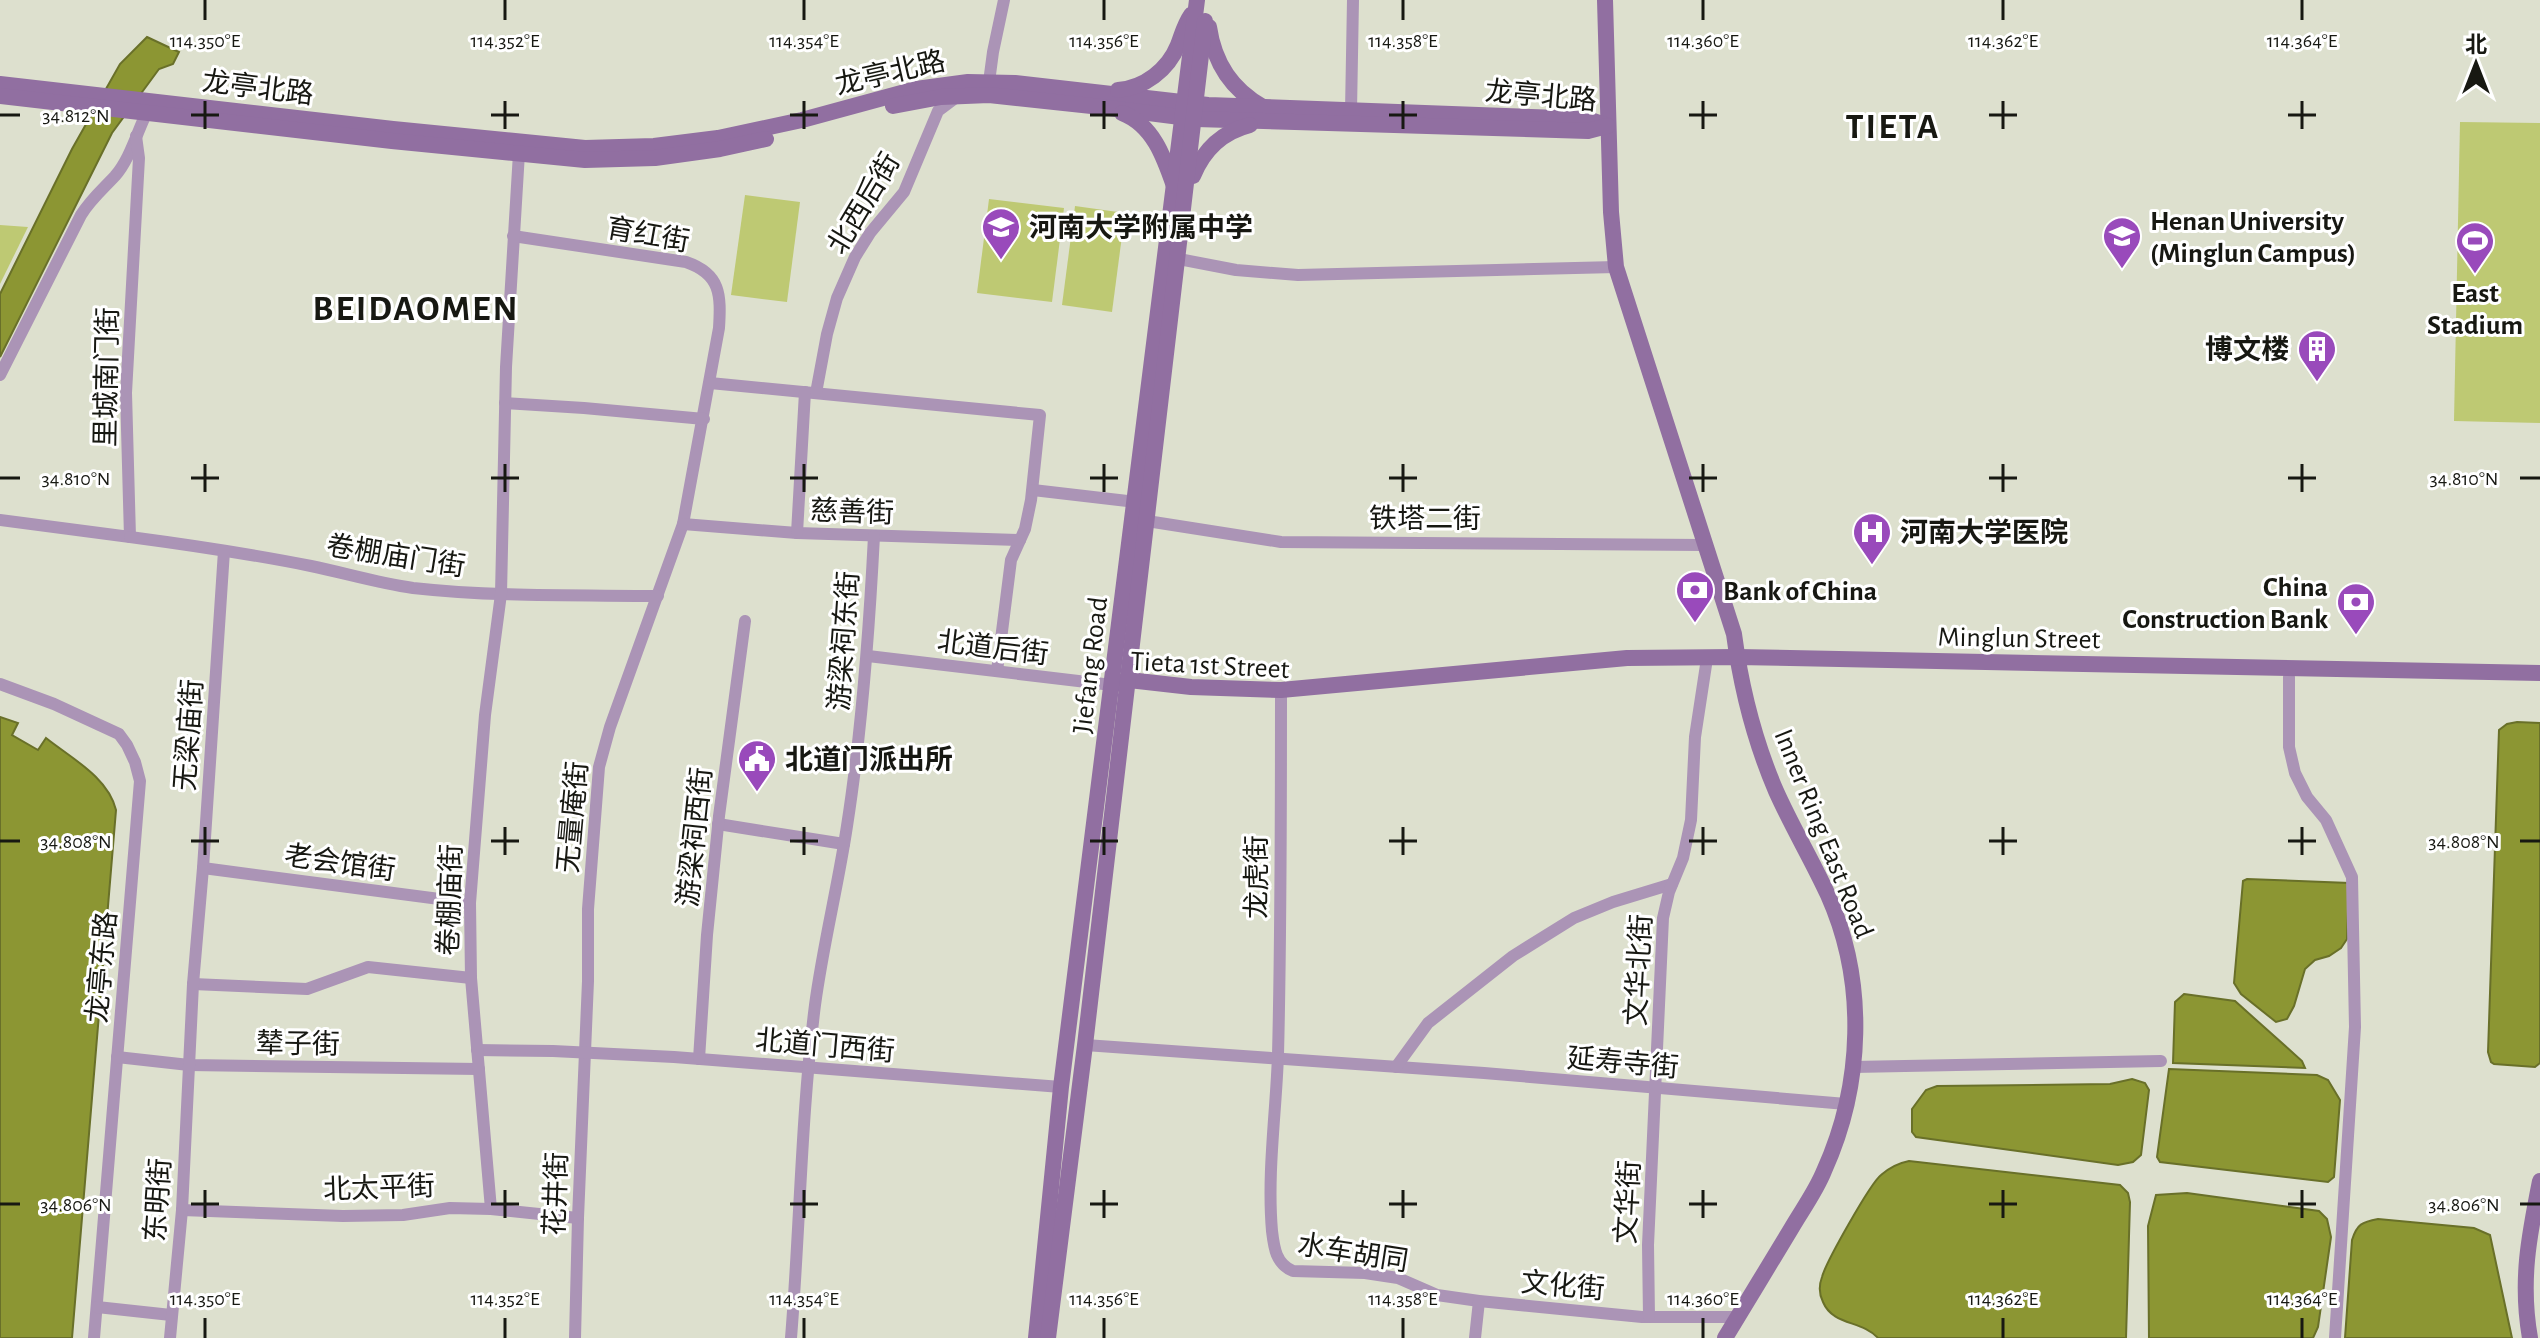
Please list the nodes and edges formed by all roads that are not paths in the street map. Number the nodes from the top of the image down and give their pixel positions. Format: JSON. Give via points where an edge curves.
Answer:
{"nodes":[{"id":1,"x":1004,"y":0,"type":"edge"},
{"id":2,"x":1353,"y":0,"type":"edge"},
{"id":3,"x":1605,"y":0,"type":"edge"},
{"id":4,"x":1202,"y":4,"type":"edge"},
{"id":5,"x":989,"y":82,"type":"junction"},
{"id":6,"x":0,"y":84,"type":"edge"},
{"id":7,"x":0,"y":96,"type":"edge"},
{"id":8,"x":958,"y":96,"type":"junction"},
{"id":9,"x":88,"y":99,"type":"junction"},
{"id":10,"x":1099,"y":99,"type":"junction"},
{"id":11,"x":141,"y":107,"type":"junction"},
{"id":12,"x":1190,"y":111,"type":"junction"},
{"id":13,"x":1351,"y":111,"type":"junction"},
{"id":14,"x":1265,"y":114,"type":"junction"},
{"id":15,"x":1608,"y":126,"type":"junction"},
{"id":16,"x":136,"y":136,"type":"junction"},
{"id":17,"x":519,"y":153,"type":"junction"},
{"id":18,"x":1181,"y":191,"type":"junction"},
{"id":19,"x":513,"y":236,"type":"junction"},
{"id":20,"x":1179,"y":259,"type":"junction"},
{"id":21,"x":1616,"y":267,"type":"junction"},
{"id":22,"x":0,"y":375,"type":"edge"},
{"id":23,"x":710,"y":383,"type":"junction"},
{"id":24,"x":810,"y":392,"type":"junction"},
{"id":25,"x":505,"y":403,"type":"junction"},
{"id":26,"x":704,"y":419,"type":"junction"},
{"id":27,"x":1033,"y":490,"type":"junction"},
{"id":28,"x":1136,"y":502,"type":"junction"},
{"id":29,"x":0,"y":520,"type":"edge"},
{"id":30,"x":1147,"y":521,"type":"junction"},
{"id":31,"x":683,"y":524,"type":"junction"},
{"id":32,"x":797,"y":533,"type":"junction"},
{"id":33,"x":874,"y":536,"type":"junction"},
{"id":34,"x":130,"y":537,"type":"junction"},
{"id":35,"x":1020,"y":540,"type":"junction"},
{"id":36,"x":1704,"y":545,"type":"junction"},
{"id":37,"x":224,"y":551,"type":"junction"},
{"id":38,"x":501,"y":594,"type":"junction"},
{"id":39,"x":658,"y":596,"type":"junction"},
{"id":40,"x":745,"y":621,"type":"dead end"},
{"id":41,"x":868,"y":656,"type":"junction"},
{"id":42,"x":1738,"y":661,"type":"junction"},
{"id":43,"x":1706,"y":665,"type":"junction"},
{"id":44,"x":997,"y":671,"type":"junction"},
{"id":45,"x":2540,"y":673,"type":"edge"},
{"id":46,"x":2289,"y":677,"type":"junction"},
{"id":47,"x":2540,"y":683,"type":"edge"},
{"id":48,"x":0,"y":684,"type":"edge"},
{"id":49,"x":1123,"y":684,"type":"junction"},
{"id":50,"x":1281,"y":696,"type":"junction"},
{"id":51,"x":718,"y":824,"type":"junction"},
{"id":52,"x":844,"y":844,"type":"junction"},
{"id":53,"x":203,"y":868,"type":"junction"},
{"id":54,"x":1672,"y":884,"type":"junction"},
{"id":55,"x":470,"y":903,"type":"junction"},
{"id":56,"x":471,"y":978,"type":"junction"},
{"id":57,"x":193,"y":984,"type":"junction"},
{"id":58,"x":1085,"y":1045,"type":"junction"},
{"id":59,"x":477,"y":1050,"type":"junction"},
{"id":60,"x":584,"y":1053,"type":"junction"},
{"id":61,"x":117,"y":1057,"type":"junction"},
{"id":62,"x":1278,"y":1058,"type":"junction"},
{"id":63,"x":699,"y":1059,"type":"junction"},
{"id":64,"x":2161,"y":1061,"type":"dead end"},
{"id":65,"x":189,"y":1065,"type":"junction"},
{"id":66,"x":808,"y":1067,"type":"junction"},
{"id":67,"x":1396,"y":1067,"type":"junction"},
{"id":68,"x":1853,"y":1067,"type":"junction"},
{"id":69,"x":479,"y":1069,"type":"junction"},
{"id":70,"x":1061,"y":1087,"type":"junction"},
{"id":71,"x":1657,"y":1090,"type":"junction"},
{"id":72,"x":1846,"y":1104,"type":"junction"},
{"id":73,"x":2540,"y":1181,"type":"edge"},
{"id":74,"x":491,"y":1209,"type":"junction"},
{"id":75,"x":182,"y":1210,"type":"junction"},
{"id":76,"x":578,"y":1218,"type":"junction"},
{"id":77,"x":1479,"y":1301,"type":"junction"},
{"id":78,"x":97,"y":1307,"type":"junction"},
{"id":79,"x":171,"y":1315,"type":"junction"},
{"id":80,"x":1649,"y":1317,"type":"junction"},
{"id":81,"x":1738,"y":1317,"type":"junction"},
{"id":82,"x":94,"y":1338,"type":"edge"},
{"id":83,"x":170,"y":1338,"type":"edge"},
{"id":84,"x":575,"y":1338,"type":"edge"},
{"id":85,"x":791,"y":1338,"type":"edge"},
{"id":86,"x":1036,"y":1338,"type":"edge"},
{"id":87,"x":1048,"y":1338,"type":"edge"},
{"id":88,"x":1475,"y":1338,"type":"edge"},
{"id":89,"x":1725,"y":1338,"type":"edge"},
{"id":90,"x":2335,"y":1338,"type":"edge"},
{"id":91,"x":2530,"y":1338,"type":"edge"}],
"edges":[{"from":1,"to":5,"type":"street"},
{"from":2,"to":13,"type":"street"},
{"from":3,"to":15,"type":"main road","name":"Inner Ring East Road"},
{"from":4,"to":10,"type":"main road","via":[[1160,71],[1131,89]]},
{"from":4,"to":12,"type":"main road","name":"Jiefang Road"},
{"from":4,"to":14,"type":"main road","via":[[1222,68]]},
{"from":5,"to":10,"type":"main road","name":"龙亭北路"},
{"from":5,"to":11,"type":"main road","name":"龙亭北路","via":[[916,89],[718,138],[608,148]]},
{"from":6,"to":9,"type":"main road"},
{"from":7,"to":9,"type":"main road"},
{"from":8,"to":10,"type":"main road","name":"龙亭北路"},
{"from":8,"to":17,"type":"main road","name":"龙亭北路","via":[[917,100],[688,154],[608,160]]},
{"from":8,"to":24,"type":"street","name":"北西后街","via":[[938,111],[904,192],[855,257],[837,298]]},
{"from":9,"to":11,"type":"main road"},
{"from":10,"to":12,"type":"main road","name":"龙亭北路"},
{"from":10,"to":18,"type":"main road","via":[[1151,135]]},
{"from":11,"to":16,"type":"street"},
{"from":11,"to":17,"type":"main road","name":"龙亭北路"},
{"from":12,"to":14,"type":"main road","name":"龙亭北路"},
{"from":12,"to":18,"type":"main road","name":"Jiefang Road"},
{"from":13,"to":14,"type":"main road","name":"龙亭北路"},
{"from":13,"to":15,"type":"main road","name":"龙亭北路","via":[[1588,119]]},
{"from":14,"to":15,"type":"main road","name":"龙亭北路","via":[[1588,131]]},
{"from":14,"to":18,"type":"main road","via":[[1215,142]]},
{"from":15,"to":21,"type":"main road","name":"Inner Ring East Road"},
{"from":16,"to":22,"type":"street","via":[[116,175],[81,215]]},
{"from":16,"to":34,"type":"street","name":"里城南门街","via":[[126,393]]},
{"from":17,"to":19,"type":"street","name":"卷棚庙街"},
{"from":18,"to":20,"type":"main road","name":"Jiefang Road"},
{"from":18,"to":28,"type":"main road","name":"Jiefang Road"},
{"from":19,"to":23,"type":"street","name":"育红街","via":[[703,268],[720,299]]},
{"from":19,"to":25,"type":"street","name":"卷棚庙街"},
{"from":20,"to":21,"type":"street","via":[[1298,275]]},
{"from":20,"to":30,"type":"main road","name":"Jiefang Road"},
{"from":21,"to":36,"type":"main road","name":"Inner Ring East Road"},
{"from":23,"to":24,"type":"street"},
{"from":23,"to":26,"type":"street","name":"育红街"},
{"from":24,"to":27,"type":"street","via":[[1040,415]]},
{"from":24,"to":32,"type":"street"},
{"from":25,"to":26,"type":"street"},
{"from":25,"to":38,"type":"street","name":"卷棚庙街"},
{"from":26,"to":31,"type":"street","name":"育红街"},
{"from":27,"to":28,"type":"street"},
{"from":27,"to":35,"type":"street"},
{"from":28,"to":49,"type":"main road","name":"Jiefang Road"},
{"from":29,"to":34,"type":"street"},
{"from":30,"to":36,"type":"street","name":"铁塔二街","via":[[1281,542]]},
{"from":30,"to":49,"type":"main road","name":"Jiefang Road"},
{"from":31,"to":32,"type":"street","name":"慈善街"},
{"from":31,"to":39,"type":"street","name":"育红街"},
{"from":32,"to":33,"type":"street","name":"慈善街"},
{"from":33,"to":35,"type":"street","name":"慈善街"},
{"from":33,"to":41,"type":"street","name":"游梁祠东街"},
{"from":34,"to":37,"type":"street","name":"卷棚庙门街"},
{"from":35,"to":44,"type":"street","via":[[1011,560]]},
{"from":36,"to":42,"type":"main road","name":"Inner Ring East Road"},
{"from":37,"to":38,"type":"street","name":"卷棚庙门街","via":[[409,587]]},
{"from":37,"to":53,"type":"street","name":"无梁庙街"},
{"from":38,"to":39,"type":"street","name":"卷棚庙门街"},
{"from":38,"to":55,"type":"street","name":"卷棚庙街"},
{"from":39,"to":60,"type":"street","name":"无量庵街","via":[[599,767]]},
{"from":40,"to":51,"type":"street","name":"游梁祠西街"},
{"from":41,"to":44,"type":"street","name":"北道后街"},
{"from":41,"to":52,"type":"street","name":"游梁祠东街"},
{"from":42,"to":43,"type":"main road","name":"Tieta 1st Street"},
{"from":42,"to":45,"type":"main road","name":"Minglun Street"},
{"from":42,"to":46,"type":"main road","name":"Minglun Street"},
{"from":42,"to":49,"type":"main road","name":"Tieta 1st Street","via":[[1627,658],[1281,690]]},
{"from":42,"to":68,"type":"main road","name":"Inner Ring East Road","via":[[1771,777],[1838,920],[1856,1020]]},
{"from":43,"to":50,"type":"main road","name":"Tieta 1st Street","via":[[1626,665]]},
{"from":43,"to":54,"type":"street","name":"文华北街","via":[[1695,737],[1691,820]]},
{"from":44,"to":49,"type":"street","name":"北道后街"},
{"from":46,"to":47,"type":"main road","name":"Minglun Street"},
{"from":46,"to":90,"type":"street","via":[[2289,747],[2295,773],[2326,820],[2352,877],[2355,1027]]},
{"from":48,"to":61,"type":"street","name":"龙亭东路","via":[[119,734],[135,762],[140,781]]},
{"from":49,"to":50,"type":"main road","name":"Tieta 1st Street","via":[[1190,694]]},
{"from":49,"to":58,"type":"main road","name":"Jiefang Road"},
{"from":49,"to":70,"type":"main road","name":"Jiefang Road"},
{"from":50,"to":62,"type":"street","name":"龙虎街"},
{"from":51,"to":52,"type":"street"},
{"from":51,"to":63,"type":"street","name":"游梁祠西街"},
{"from":52,"to":66,"type":"street","name":"游梁祠东街"},
{"from":53,"to":55,"type":"street","name":"老会馆街"},
{"from":53,"to":57,"type":"street","name":"无梁庙街"},
{"from":54,"to":67,"type":"street","via":[[1574,918],[1513,956],[1428,1023]]},
{"from":54,"to":71,"type":"street","name":"文华北街","via":[[1663,918]]},
{"from":55,"to":56,"type":"street","name":"卷棚庙街"},
{"from":56,"to":57,"type":"street","via":[[368,967],[307,989]]},
{"from":56,"to":59,"type":"street","name":"卷棚庙街"},
{"from":57,"to":65,"type":"street","name":"无梁庙街"},
{"from":58,"to":62,"type":"street","name":"延寿寺街"},
{"from":58,"to":87,"type":"main road","name":"Jiefang Road"},
{"from":59,"to":60,"type":"street","name":"北道门西街"},
{"from":59,"to":69,"type":"street","name":"卷棚庙街"},
{"from":60,"to":63,"type":"street","name":"北道门西街"},
{"from":60,"to":76,"type":"street","name":"花井街"},
{"from":61,"to":65,"type":"street","name":"辇子街"},
{"from":61,"to":78,"type":"street","name":"龙亭东路"},
{"from":62,"to":67,"type":"street","name":"延寿寺街"},
{"from":62,"to":77,"type":"street","name":"水车胡同","via":[[1271,1200],[1272,1234],[1283,1267],[1398,1278],[1437,1295]]},
{"from":63,"to":66,"type":"street","name":"北道门西街"},
{"from":64,"to":68,"type":"street"},
{"from":65,"to":69,"type":"street","name":"辇子街"},
{"from":65,"to":75,"type":"street","name":"东明街"},
{"from":66,"to":70,"type":"street","name":"北道门西街"},
{"from":66,"to":85,"type":"street","name":"游梁祠东街"},
{"from":67,"to":71,"type":"street","name":"延寿寺街"},
{"from":68,"to":72,"type":"main road","name":"Inner Ring East Road"},
{"from":69,"to":74,"type":"street","name":"卷棚庙街"},
{"from":70,"to":86,"type":"main road","name":"Jiefang Road"},
{"from":71,"to":72,"type":"street","name":"延寿寺街"},
{"from":71,"to":80,"type":"street","name":"文华街"},
{"from":72,"to":81,"type":"main road","name":"Inner Ring East Road","via":[[1823,1174]]},
{"from":73,"to":91,"type":"main road","via":[[2524,1277]]},
{"from":74,"to":75,"type":"street","name":"北太平街","via":[[343,1216]]},
{"from":74,"to":76,"type":"street","name":"北太平街"},
{"from":75,"to":79,"type":"street","name":"东明街"},
{"from":76,"to":84,"type":"street","name":"花井街"},
{"from":77,"to":80,"type":"street","name":"文化街"},
{"from":77,"to":88,"type":"street"},
{"from":78,"to":79,"type":"street"},
{"from":78,"to":82,"type":"street","name":"龙亭东路"},
{"from":79,"to":83,"type":"street","name":"东明街"},
{"from":80,"to":81,"type":"street","name":"文化街"},
{"from":81,"to":89,"type":"main road","name":"Inner Ring East Road"}]}
